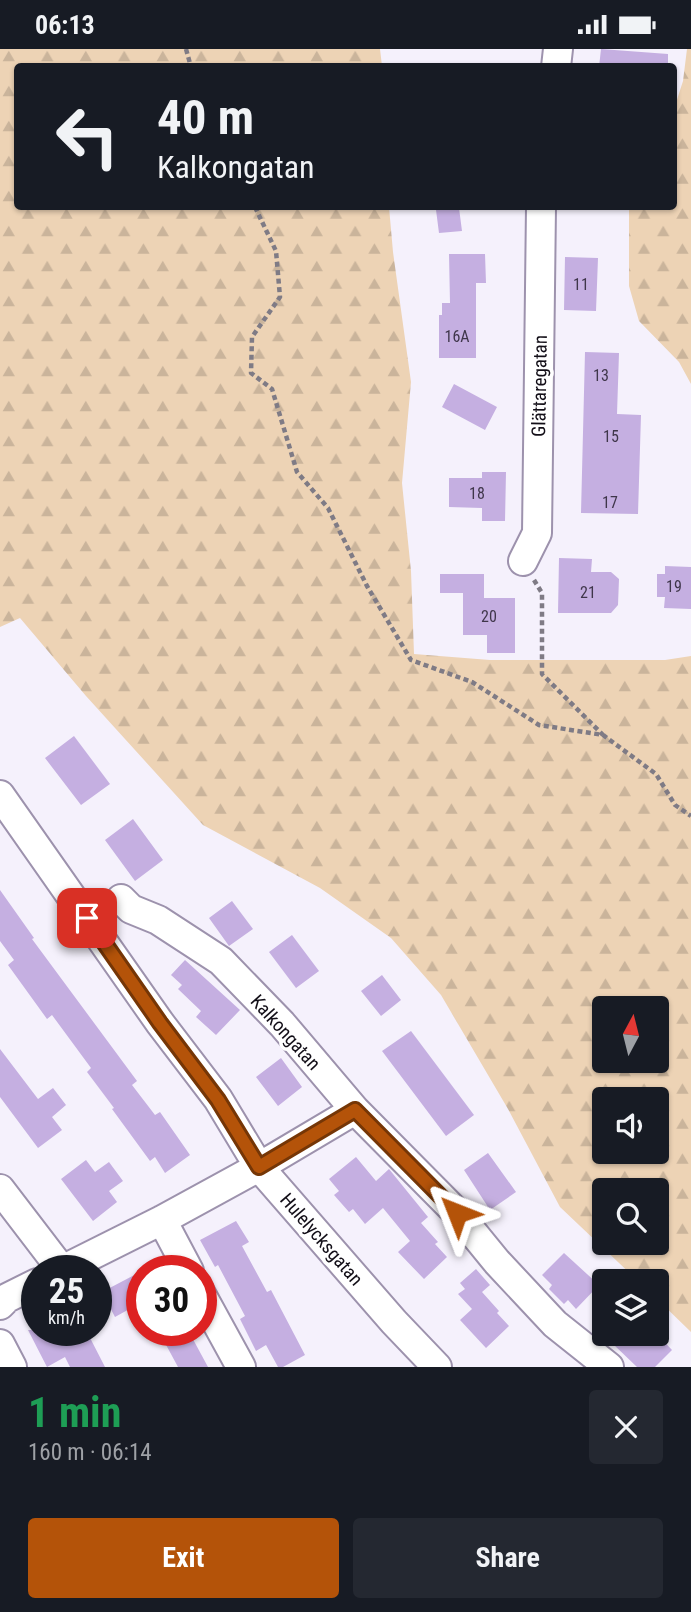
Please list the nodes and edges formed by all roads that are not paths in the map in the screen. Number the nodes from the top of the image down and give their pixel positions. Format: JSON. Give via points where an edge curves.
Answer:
{"nodes":[{"id":1,"x":541,"y":210,"type":"edge"},
{"id":2,"x":523,"y":561,"type":"road end"},
{"id":3,"x":0,"y":795,"type":"edge"},
{"id":4,"x":121,"y":899,"type":"dead end"},
{"id":5,"x":355,"y":1110,"type":"junction"},
{"id":6,"x":259,"y":1167,"type":"junction"},
{"id":7,"x":0,"y":1189,"type":"edge"},
{"id":8,"x":162,"y":1220,"type":"junction"},
{"id":9,"x":50,"y":1255,"type":"edge"},
{"id":10,"x":91,"y":1255,"type":"edge"},
{"id":11,"x":181,"y":1255,"type":"edge"},
{"id":12,"x":21,"y":1292,"type":"edge"},
{"id":13,"x":0,"y":1305,"type":"edge"},
{"id":14,"x":217,"y":1323,"type":"edge"},
{"id":15,"x":0,"y":1344,"type":"edge"},
{"id":16,"x":12,"y":1367,"type":"edge"},
{"id":17,"x":241,"y":1367,"type":"edge"},
{"id":18,"x":438,"y":1367,"type":"edge"},
{"id":19,"x":609,"y":1367,"type":"edge"}],
"edges":[{"from":1,"to":2,"type":"street","name":"Glättaregatan","via":[[537,533]]},
{"from":3,"to":6,"type":"street","name":"Hulelycksgatan","via":[[218,1100]]},
{"from":4,"to":5,"type":"street","name":"Kalkongatan","via":[[221,961]]},
{"from":5,"to":6,"type":"street"},
{"from":5,"to":19,"type":"street","name":"Kalkongatan","via":[[457,1213],[555,1324]]},
{"from":6,"to":8,"type":"street"},
{"from":6,"to":18,"type":"street","name":"Hulelycksgatan"},
{"from":7,"to":9,"type":"street"},
{"from":8,"to":10,"type":"street"},
{"from":8,"to":11,"type":"street"},
{"from":12,"to":13,"type":"street"},
{"from":14,"to":17,"type":"street"},
{"from":15,"to":16,"type":"street"}]}
